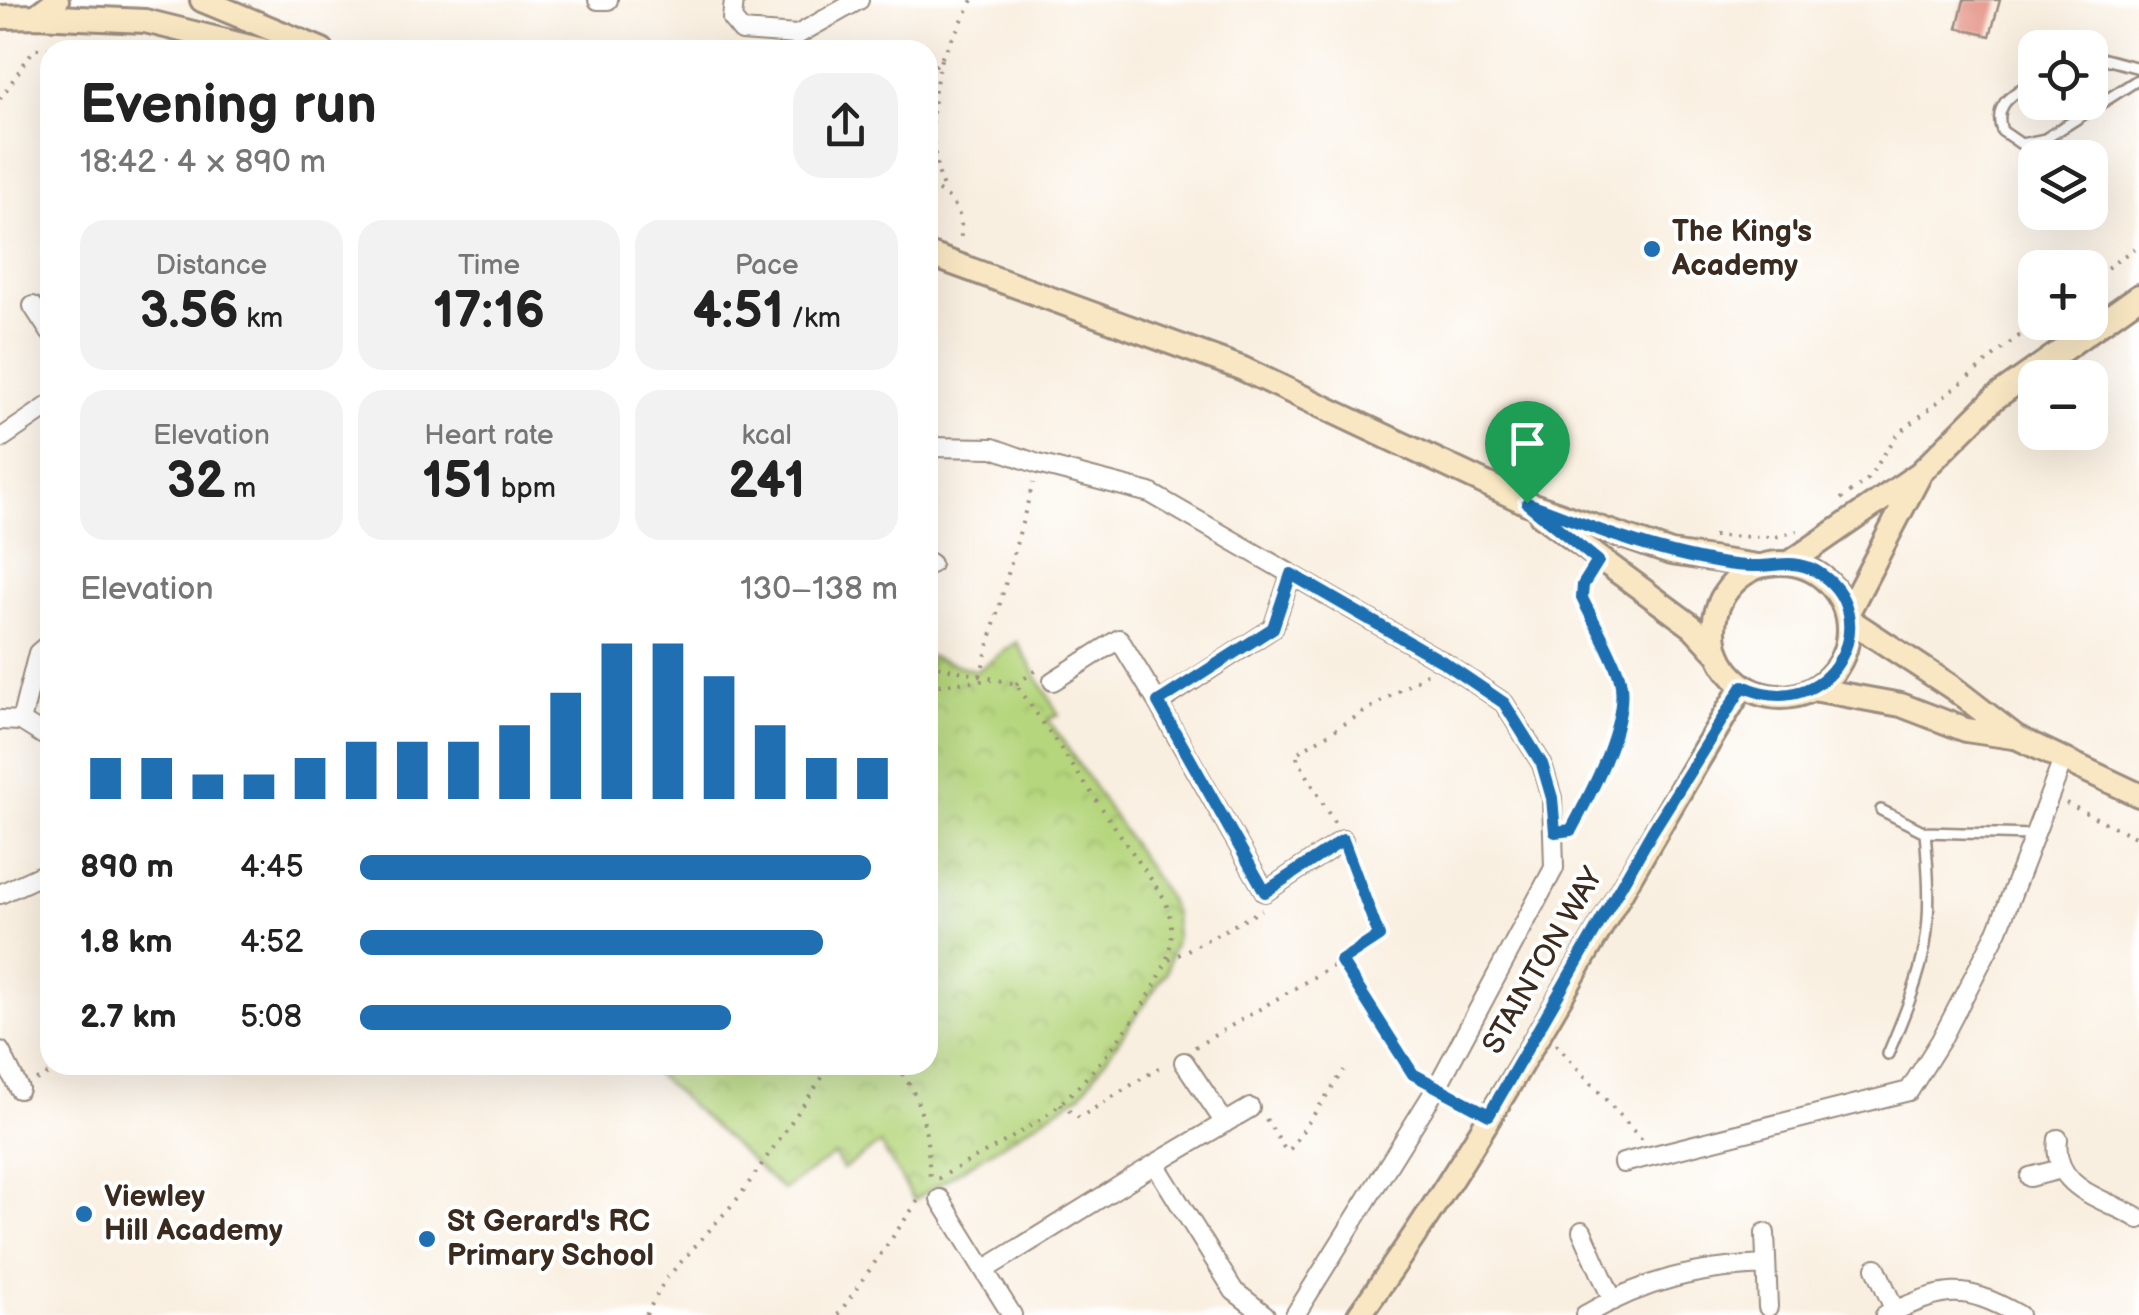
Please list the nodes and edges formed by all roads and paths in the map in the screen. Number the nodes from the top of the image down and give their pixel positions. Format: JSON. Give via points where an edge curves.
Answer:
{"nodes":[{"id":1,"x":57,"y":0,"type":"edge"},
{"id":2,"x":202,"y":0,"type":"edge"},
{"id":3,"x":598,"y":0,"type":"edge"},
{"id":4,"x":608,"y":0,"type":"edge"},
{"id":5,"x":734,"y":0,"type":"edge"},
{"id":6,"x":859,"y":0,"type":"edge"},
{"id":7,"x":974,"y":0,"type":"edge"},
{"id":8,"x":36,"y":16,"type":"junction"},
{"id":9,"x":0,"y":17,"type":"edge"},
{"id":10,"x":222,"y":40,"type":"edge"},
{"id":11,"x":298,"y":40,"type":"edge"},
{"id":12,"x":40,"y":49,"type":"edge"},
{"id":13,"x":941,"y":59,"type":"junction"},
{"id":14,"x":2108,"y":60,"type":"edge"},
{"id":15,"x":938,"y":62,"type":"edge"},
{"id":16,"x":2139,"y":68,"type":"edge"},
{"id":17,"x":938,"y":79,"type":"edge"},
{"id":18,"x":2139,"y":79,"type":"edge"},
{"id":19,"x":2018,"y":91,"type":"edge"},
{"id":20,"x":2108,"y":98,"type":"edge"},
{"id":21,"x":0,"y":99,"type":"edge"},
{"id":22,"x":2074,"y":120,"type":"edge"},
{"id":23,"x":938,"y":174,"type":"edge"},
{"id":24,"x":938,"y":190,"type":"edge"},
{"id":25,"x":944,"y":191,"type":"junction"},
{"id":26,"x":2139,"y":244,"type":"edge"},
{"id":27,"x":938,"y":257,"type":"edge"},
{"id":28,"x":953,"y":262,"type":"junction"},
{"id":29,"x":2108,"y":267,"type":"edge"},
{"id":30,"x":2139,"y":296,"type":"edge"},
{"id":31,"x":33,"y":306,"type":"dead end"},
{"id":32,"x":40,"y":317,"type":"edge"},
{"id":33,"x":2018,"y":337,"type":"edge"},
{"id":34,"x":40,"y":412,"type":"edge"},
{"id":35,"x":0,"y":438,"type":"edge"},
{"id":36,"x":938,"y":447,"type":"edge"},
{"id":37,"x":1038,"y":464,"type":"junction"},
{"id":38,"x":1920,"y":473,"type":"junction"},
{"id":39,"x":1838,"y":502,"type":"dead end"},
{"id":40,"x":1527,"y":503,"type":"junction"},
{"id":41,"x":1811,"y":522,"type":"dead end"},
{"id":42,"x":1705,"y":535,"type":"dead end"},
{"id":43,"x":1598,"y":561,"type":"junction"},
{"id":44,"x":1791,"y":562,"type":"junction"},
{"id":45,"x":1757,"y":566,"type":"junction"},
{"id":46,"x":1291,"y":574,"type":"junction"},
{"id":47,"x":1848,"y":617,"type":"junction"},
{"id":48,"x":40,"y":652,"type":"edge"},
{"id":49,"x":1718,"y":654,"type":"junction"},
{"id":50,"x":1445,"y":663,"type":"junction"},
{"id":51,"x":938,"y":666,"type":"edge"},
{"id":52,"x":980,"y":676,"type":"junction"},
{"id":53,"x":994,"y":679,"type":"junction"},
{"id":54,"x":1053,"y":681,"type":"dead end"},
{"id":55,"x":938,"y":686,"type":"edge"},
{"id":56,"x":1743,"y":686,"type":"junction"},
{"id":57,"x":1813,"y":689,"type":"junction"},
{"id":58,"x":1158,"y":702,"type":"junction"},
{"id":59,"x":0,"y":720,"type":"edge"},
{"id":60,"x":22,"y":721,"type":"junction"},
{"id":61,"x":40,"y":733,"type":"edge"},
{"id":62,"x":2016,"y":737,"type":"junction"},
{"id":63,"x":2063,"y":760,"type":"junction"},
{"id":64,"x":2048,"y":795,"type":"junction"},
{"id":65,"x":2139,"y":795,"type":"edge"},
{"id":66,"x":1880,"y":810,"type":"dead end"},
{"id":67,"x":1555,"y":832,"type":"junction"},
{"id":68,"x":1925,"y":832,"type":"junction"},
{"id":69,"x":2037,"y":835,"type":"junction"},
{"id":70,"x":2139,"y":839,"type":"edge"},
{"id":71,"x":1343,"y":840,"type":"junction"},
{"id":72,"x":40,"y":875,"type":"edge"},
{"id":73,"x":1265,"y":892,"type":"junction"},
{"id":74,"x":0,"y":894,"type":"edge"},
{"id":75,"x":1167,"y":960,"type":"junction"},
{"id":76,"x":1341,"y":961,"type":"junction"},
{"id":77,"x":1550,"y":1037,"type":"dead end"},
{"id":78,"x":0,"y":1051,"type":"edge"},
{"id":79,"x":1888,"y":1054,"type":"dead end"},
{"id":80,"x":1178,"y":1059,"type":"junction"},
{"id":81,"x":1344,"y":1070,"type":"dead end"},
{"id":82,"x":824,"y":1075,"type":"edge"},
{"id":83,"x":904,"y":1075,"type":"edge"},
{"id":84,"x":1437,"y":1087,"type":"junction"},
{"id":85,"x":18,"y":1089,"type":"dead end"},
{"id":86,"x":1060,"y":1104,"type":"junction"},
{"id":87,"x":1250,"y":1108,"type":"joint"},
{"id":88,"x":1489,"y":1115,"type":"junction"},
{"id":89,"x":1225,"y":1123,"type":"junction"},
{"id":90,"x":2058,"y":1139,"type":"dead end"},
{"id":91,"x":1655,"y":1154,"type":"junction"},
{"id":92,"x":1154,"y":1164,"type":"junction"},
{"id":93,"x":1623,"y":1164,"type":"dead end"},
{"id":94,"x":2061,"y":1170,"type":"junction"},
{"id":95,"x":2030,"y":1177,"type":"dead end"},
{"id":96,"x":920,"y":1198,"type":"dead end"},
{"id":97,"x":940,"y":1199,"type":"dead end"},
{"id":98,"x":2139,"y":1219,"type":"edge"},
{"id":99,"x":1582,"y":1231,"type":"dead end"},
{"id":100,"x":1765,"y":1233,"type":"dead end"},
{"id":101,"x":1766,"y":1265,"type":"junction"},
{"id":102,"x":1876,"y":1268,"type":"dead end"},
{"id":103,"x":984,"y":1270,"type":"junction"},
{"id":104,"x":1612,"y":1301,"type":"junction"},
{"id":105,"x":1768,"y":1307,"type":"dead end"},
{"id":106,"x":1890,"y":1313,"type":"edge"},
{"id":107,"x":646,"y":1315,"type":"edge"},
{"id":108,"x":838,"y":1315,"type":"edge"},
{"id":109,"x":1012,"y":1315,"type":"edge"},
{"id":110,"x":1265,"y":1315,"type":"edge"},
{"id":111,"x":1295,"y":1315,"type":"edge"},
{"id":112,"x":1358,"y":1315,"type":"edge"},
{"id":113,"x":1585,"y":1315,"type":"edge"},
{"id":114,"x":2018,"y":1315,"type":"edge"}],
"edges":[{"from":1,"to":8,"type":"main road"},
{"from":2,"to":11,"type":"main road"},
{"from":3,"to":4,"type":"street"},
{"from":5,"to":6,"type":"street","via":[[732,19],[742,30],[797,35]]},
{"from":7,"to":13,"type":"path"},
{"from":8,"to":9,"type":"main road"},
{"from":8,"to":10,"type":"main road","via":[[146,21]]},
{"from":12,"to":21,"type":"path"},
{"from":13,"to":15,"type":"path"},
{"from":13,"to":17,"type":"path"},
{"from":14,"to":16,"type":"lane"},
{"from":18,"to":20,"type":"lane"},
{"from":19,"to":22,"type":"lane","via":[[2000,109],[2002,131],[2020,144]]},
{"from":23,"to":25,"type":"path"},
{"from":24,"to":25,"type":"path"},
{"from":25,"to":28,"type":"path","via":[[956,204],[962,233]]},
{"from":26,"to":29,"type":"path"},
{"from":27,"to":28,"type":"main road"},
{"from":28,"to":40,"type":"main road","via":[[1241,368]]},
{"from":30,"to":38,"type":"main road","via":[[1996,398]]},
{"from":31,"to":32,"type":"street"},
{"from":33,"to":39,"type":"path","via":[[1898,435],[1868,479]]},
{"from":34,"to":35,"type":"street"},
{"from":36,"to":37,"type":"street","via":[[993,448]]},
{"from":37,"to":46,"type":"street","via":[[1150,493]]},
{"from":37,"to":52,"type":"path"},
{"from":38,"to":44,"type":"main road"},
{"from":38,"to":47,"type":"main road"},
{"from":40,"to":43,"type":"main road"},
{"from":40,"to":45,"type":"main road","via":[[1671,553]]},
{"from":41,"to":42,"type":"path","via":[[1775,537]]},
{"from":43,"to":49,"type":"main road","via":[[1692,627]]},
{"from":43,"to":67,"type":"path","via":[[1582,598],[1620,679],[1620,710],[1571,830]]},
{"from":44,"to":45,"type":"main road"},
{"from":44,"to":47,"type":"main road","via":[[1826,580]]},
{"from":45,"to":49,"type":"main road","via":[[1732,582],[1718,604]]},
{"from":46,"to":50,"type":"street"},
{"from":46,"to":58,"type":"street","via":[[1273,628]]},
{"from":47,"to":57,"type":"main road","via":[[1847,647],[1834,672]]},
{"from":47,"to":62,"type":"main road"},
{"from":48,"to":60,"type":"street"},
{"from":49,"to":56,"type":"main road"},
{"from":50,"to":67,"type":"street","via":[[1504,703],[1526,733],[1552,798]]},
{"from":50,"to":71,"type":"path","via":[[1295,754]]},
{"from":51,"to":52,"type":"path"},
{"from":52,"to":53,"type":"path"},
{"from":53,"to":55,"type":"path"},
{"from":53,"to":75,"type":"path","via":[[1016,684],[1038,710],[1164,898],[1171,915]]},
{"from":54,"to":58,"type":"street","via":[[1120,639]]},
{"from":56,"to":57,"type":"main road","via":[[1778,697]]},
{"from":56,"to":88,"type":"main road","name":"STAINTON WAY"},
{"from":57,"to":62,"type":"main road"},
{"from":58,"to":73,"type":"street"},
{"from":59,"to":60,"type":"street"},
{"from":60,"to":61,"type":"street"},
{"from":62,"to":63,"type":"main road"},
{"from":63,"to":64,"type":"street"},
{"from":63,"to":65,"type":"main road"},
{"from":64,"to":69,"type":"street"},
{"from":64,"to":70,"type":"path"},
{"from":66,"to":68,"type":"lane"},
{"from":67,"to":84,"type":"street","via":[[1554,868]]},
{"from":68,"to":69,"type":"lane"},
{"from":68,"to":79,"type":"lane","via":[[1930,938]]},
{"from":69,"to":91,"type":"street","via":[[1998,930],[1909,1091]]},
{"from":71,"to":73,"type":"street"},
{"from":71,"to":76,"type":"path","via":[[1379,936]]},
{"from":72,"to":74,"type":"street"},
{"from":73,"to":75,"type":"path","via":[[1272,905]]},
{"from":75,"to":86,"type":"path","via":[[1120,1036]]},
{"from":76,"to":80,"type":"path"},
{"from":76,"to":84,"type":"path","via":[[1413,1074]]},
{"from":77,"to":91,"type":"path"},
{"from":78,"to":85,"type":"street"},
{"from":80,"to":86,"type":"path","via":[[1078,1118]]},
{"from":80,"to":89,"type":"street"},
{"from":81,"to":87,"type":"path","via":[[1286,1151],[1256,1105]]},
{"from":82,"to":107,"type":"path","via":[[739,1196],[665,1280]]},
{"from":83,"to":86,"type":"path","via":[[923,1111],[930,1183]]},
{"from":84,"to":88,"type":"path"},
{"from":84,"to":111,"type":"street"},
{"from":87,"to":89,"type":"street"},
{"from":88,"to":112,"type":"main road","name":"STAINTON WAY","via":[[1436,1209]]},
{"from":89,"to":92,"type":"street"},
{"from":90,"to":94,"type":"street"},
{"from":91,"to":93,"type":"street"},
{"from":92,"to":103,"type":"street"},
{"from":92,"to":110,"type":"street","via":[[1234,1291]]},
{"from":94,"to":95,"type":"street"},
{"from":94,"to":98,"type":"street","via":[[2072,1183]]},
{"from":96,"to":108,"type":"path"},
{"from":97,"to":103,"type":"street"},
{"from":99,"to":104,"type":"street"},
{"from":100,"to":101,"type":"street"},
{"from":101,"to":104,"type":"street","via":[[1689,1272]]},
{"from":101,"to":105,"type":"street"},
{"from":102,"to":106,"type":"street"},
{"from":103,"to":109,"type":"street"},
{"from":104,"to":113,"type":"street"},
{"from":106,"to":114,"type":"street","via":[[1949,1290],[1984,1296]]}]}
